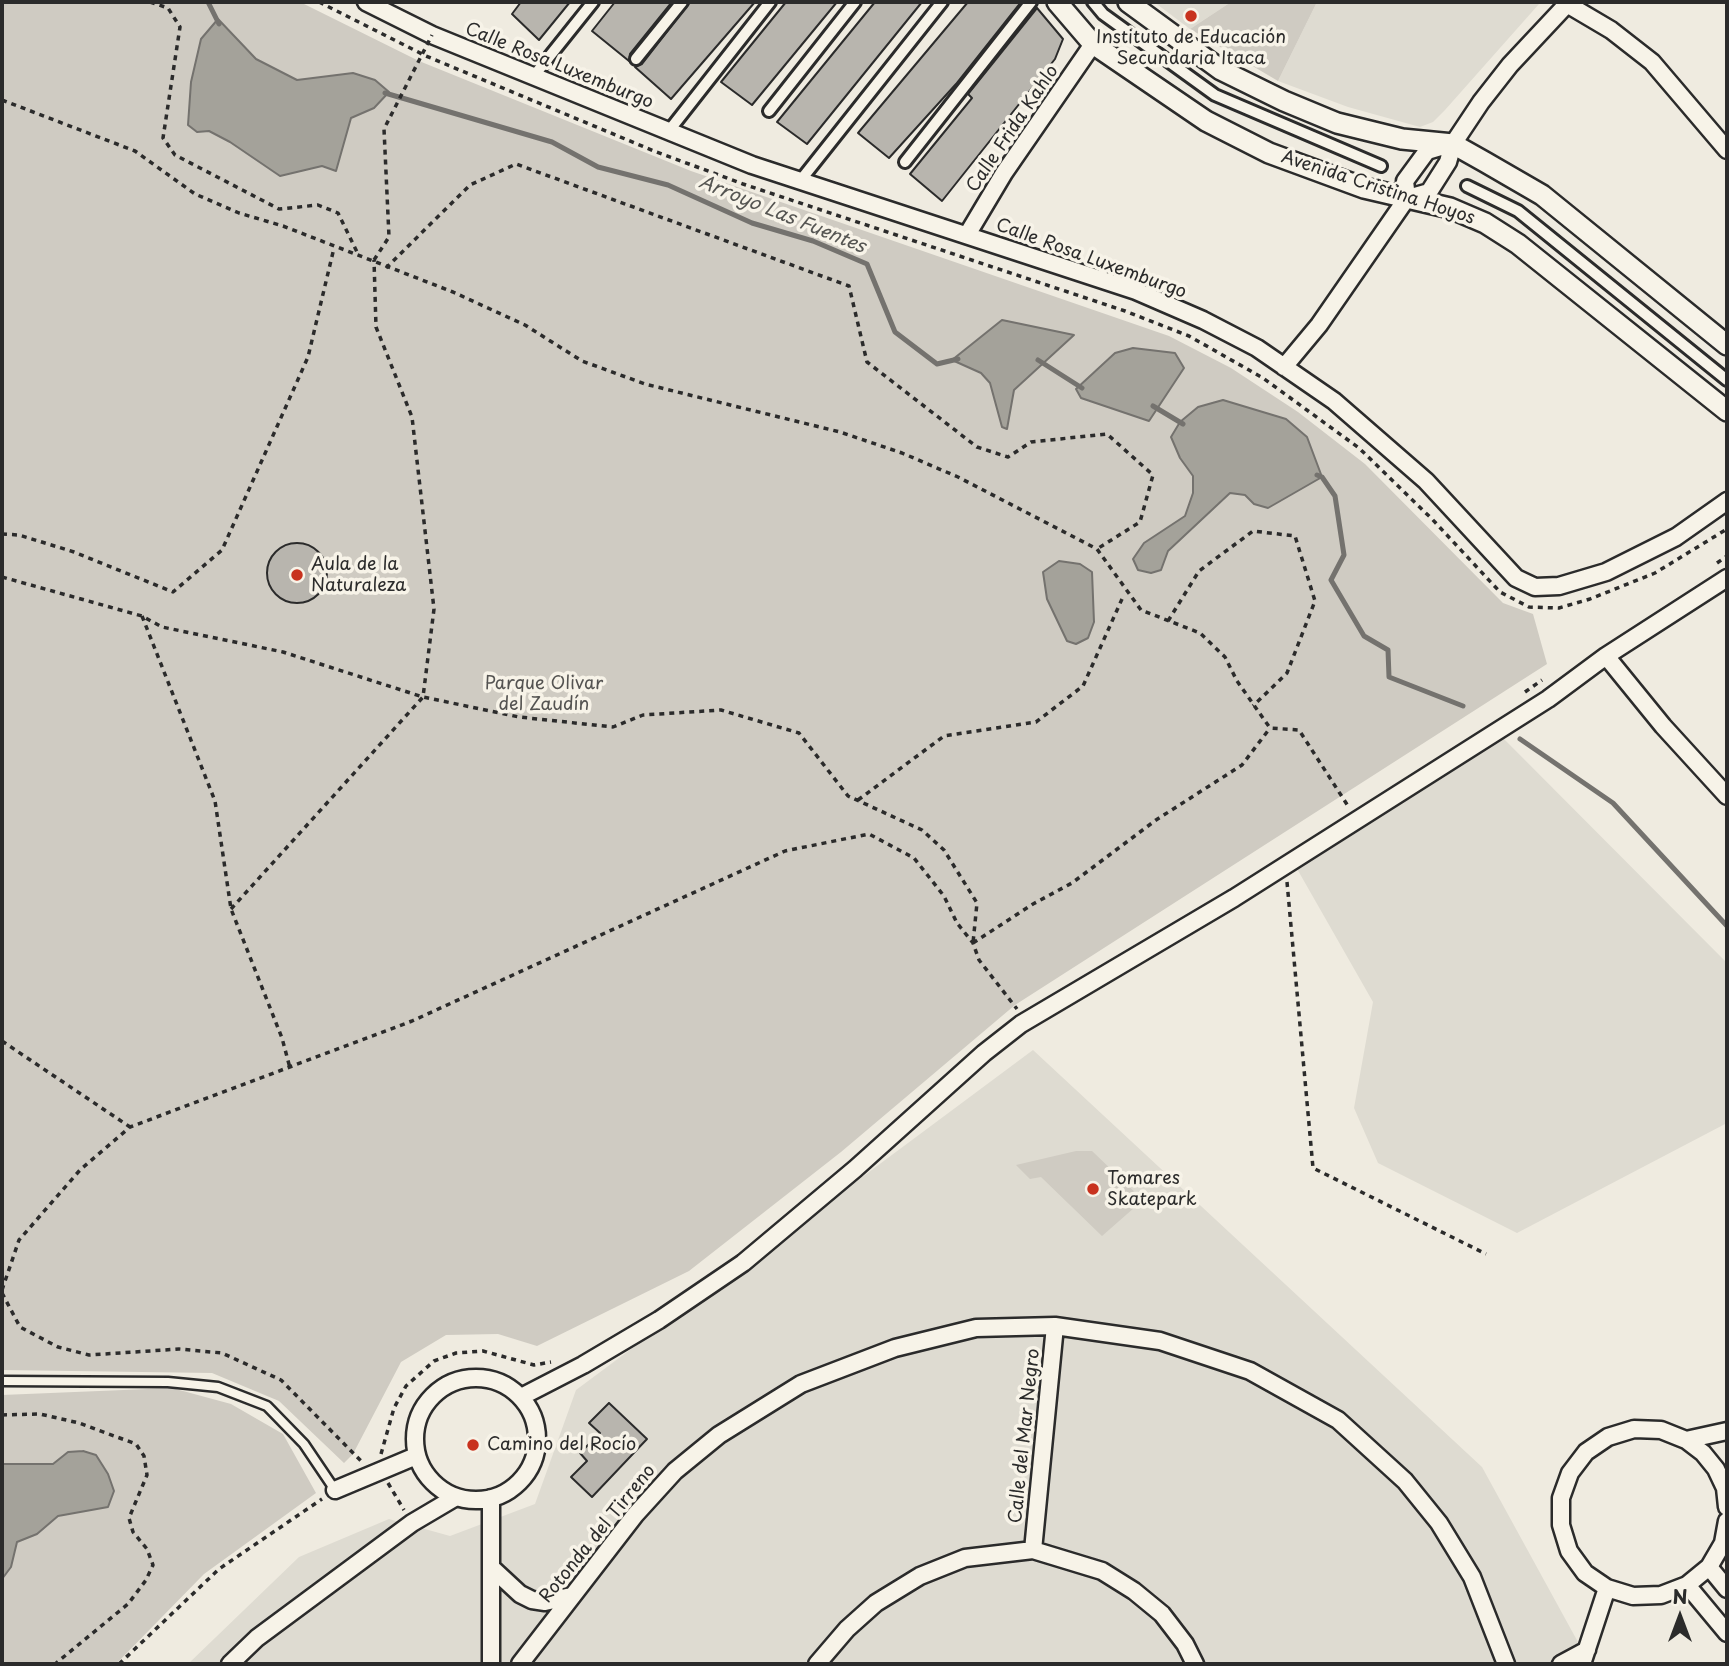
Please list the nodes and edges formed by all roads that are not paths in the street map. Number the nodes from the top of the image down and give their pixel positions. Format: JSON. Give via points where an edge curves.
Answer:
{"nodes":[{"id":1,"x":366,"y":2,"type":"edge"},
{"id":2,"x":593,"y":2,"type":"edge"},
{"id":3,"x":682,"y":2,"type":"edge"},
{"id":4,"x":770,"y":2,"type":"edge"},
{"id":5,"x":855,"y":2,"type":"edge"},
{"id":6,"x":942,"y":2,"type":"edge"},
{"id":7,"x":1031,"y":2,"type":"edge"},
{"id":8,"x":1057,"y":2,"type":"edge"},
{"id":9,"x":1093,"y":2,"type":"edge"},
{"id":10,"x":1128,"y":2,"type":"edge"},
{"id":11,"x":1568,"y":3,"type":"edge"},
{"id":12,"x":1093,"y":44,"type":"junction"},
{"id":13,"x":636,"y":59,"type":"dead end"},
{"id":14,"x":533,"y":77,"type":"junction"},
{"id":15,"x":769,"y":111,"type":"dead end"},
{"id":16,"x":668,"y":132,"type":"junction"},
{"id":17,"x":1453,"y":144,"type":"junction"},
{"id":18,"x":1727,"y":150,"type":"edge"},
{"id":19,"x":905,"y":162,"type":"dead end"},
{"id":20,"x":1381,"y":166,"type":"dead end"},
{"id":21,"x":800,"y":181,"type":"junction"},
{"id":22,"x":1467,"y":186,"type":"dead end"},
{"id":23,"x":1407,"y":198,"type":"junction"},
{"id":24,"x":967,"y":235,"type":"junction"},
{"id":25,"x":1727,"y":345,"type":"edge"},
{"id":26,"x":1284,"y":367,"type":"junction"},
{"id":27,"x":1727,"y":380,"type":"edge"},
{"id":28,"x":1727,"y":411,"type":"edge"},
{"id":29,"x":1727,"y":500,"type":"edge"},
{"id":30,"x":1727,"y":578,"type":"edge"},
{"id":31,"x":1606,"y":656,"type":"junction"},
{"id":32,"x":1727,"y":796,"type":"edge"},
{"id":33,"x":1055,"y":1326,"type":"junction"},
{"id":34,"x":2,"y":1381,"type":"edge"},
{"id":35,"x":521,"y":1397,"type":"junction"},
{"id":36,"x":1727,"y":1431,"type":"edge"},
{"id":37,"x":1686,"y":1440,"type":"junction"},
{"id":38,"x":416,"y":1456,"type":"junction"},
{"id":39,"x":1726,"y":1485,"type":"edge"},
{"id":40,"x":335,"y":1490,"type":"joint"},
{"id":41,"x":456,"y":1497,"type":"junction"},
{"id":42,"x":491,"y":1498,"type":"junction"},
{"id":43,"x":1727,"y":1507,"type":"edge"},
{"id":44,"x":1727,"y":1521,"type":"edge"},
{"id":45,"x":1033,"y":1550,"type":"junction"},
{"id":46,"x":1709,"y":1567,"type":"junction"},
{"id":47,"x":493,"y":1569,"type":"junction"},
{"id":48,"x":1687,"y":1585,"type":"junction"},
{"id":49,"x":1607,"y":1588,"type":"junction"},
{"id":50,"x":1727,"y":1589,"type":"edge"},
{"id":51,"x":571,"y":1596,"type":"junction"},
{"id":52,"x":1727,"y":1633,"type":"edge"},
{"id":53,"x":1584,"y":1657,"type":"edge"},
{"id":54,"x":1509,"y":1663,"type":"edge"},
{"id":55,"x":230,"y":1664,"type":"edge"},
{"id":56,"x":491,"y":1664,"type":"edge"},
{"id":57,"x":520,"y":1664,"type":"edge"},
{"id":58,"x":817,"y":1664,"type":"edge"},
{"id":59,"x":1195,"y":1664,"type":"edge"},
{"id":60,"x":1561,"y":1664,"type":"edge"}],
"edges":[{"from":1,"to":14,"type":"street","name":"Calle Rosa Luxemburgo"},
{"from":2,"to":14,"type":"street"},
{"from":3,"to":13,"type":"street"},
{"from":4,"to":16,"type":"street"},
{"from":5,"to":15,"type":"street"},
{"from":6,"to":21,"type":"street"},
{"from":7,"to":19,"type":"street"},
{"from":8,"to":12,"type":"street","name":"Avenida Cristina Hoyos"},
{"from":9,"to":20,"type":"street","via":[[1102,14],[1215,95]]},
{"from":10,"to":17,"type":"street","via":[[1221,70],[1283,101],[1402,139]]},
{"from":11,"to":17,"type":"street","via":[[1510,65]]},
{"from":11,"to":18,"type":"street","via":[[1652,62]]},
{"from":12,"to":23,"type":"street","name":"Avenida Cristina Hoyos","via":[[1206,121],[1269,153],[1364,188]]},
{"from":12,"to":24,"type":"street","name":"Calle Frida Kahlo"},
{"from":14,"to":16,"type":"street","name":"Calle Rosa Luxemburgo"},
{"from":16,"to":21,"type":"street","name":"Calle Rosa Luxemburgo"},
{"from":17,"to":23,"type":"street","via":[[1448,162],[1429,192]]},
{"from":17,"to":23,"type":"street","via":[[1427,150],[1405,181]]},
{"from":17,"to":25,"type":"street","via":[[1542,195]]},
{"from":21,"to":24,"type":"street","name":"Calle Rosa Luxemburgo"},
{"from":22,"to":27,"type":"street","via":[[1518,211]]},
{"from":23,"to":26,"type":"street","via":[[1319,325]]},
{"from":23,"to":28,"type":"street","name":"Avenida Cristina Hoyos","via":[[1450,208],[1496,230]]},
{"from":24,"to":26,"type":"street","name":"Calle Rosa Luxemburgo","via":[[1136,291],[1203,320]]},
{"from":26,"to":29,"type":"street","name":"Calle Rosa Luxemburgo","via":[[1334,401],[1426,481],[1516,578],[1535,587],[1559,586],[1606,572],[1676,537]]},
{"from":30,"to":31,"type":"street"},
{"from":31,"to":32,"type":"street"},
{"from":31,"to":35,"type":"street","via":[[1548,698],[1286,864],[1021,1024],[743,1263],[659,1320]]},
{"from":33,"to":45,"type":"street","name":"Calle del Mar Negro"},
{"from":33,"to":51,"type":"street","name":"Rotonda del Tirreno","via":[[976,1328],[895,1349],[801,1384],[719,1435],[675,1471]]},
{"from":33,"to":54,"type":"street","name":"Rotonda del Tirreno","via":[[1160,1341],[1212,1358],[1250,1371],[1338,1420],[1405,1481],[1439,1523],[1472,1577]]},
{"from":34,"to":40,"type":"lane","via":[[167,1382],[218,1387],[267,1406],[304,1444]]},
{"from":35,"to":38,"type":"street","via":[[489,1379],[462,1379],[437,1390],[417,1420]]},
{"from":35,"to":42,"type":"street","via":[[536,1429],[532,1464],[508,1491]]},
{"from":36,"to":37,"type":"street"},
{"from":37,"to":39,"type":"street","via":[[1710,1461]]},
{"from":37,"to":49,"type":"street","via":[[1661,1430],[1634,1429],[1597,1444],[1570,1473],[1561,1498],[1561,1525],[1569,1551],[1585,1573]]},
{"from":38,"to":40,"type":"street"},
{"from":38,"to":41,"type":"street","via":[[438,1488]]},
{"from":39,"to":43,"type":"street"},
{"from":41,"to":42,"type":"street"},
{"from":41,"to":55,"type":"street","via":[[412,1523],[257,1638]]},
{"from":42,"to":47,"type":"street"},
{"from":44,"to":46,"type":"street","via":[[1723,1543]]},
{"from":45,"to":58,"type":"street","via":[[965,1558],[920,1576],[876,1603]]},
{"from":45,"to":59,"type":"street","via":[[1102,1571],[1134,1591],[1162,1614]]},
{"from":46,"to":48,"type":"street"},
{"from":46,"to":50,"type":"street"},
{"from":47,"to":51,"type":"street","via":[[532,1600]]},
{"from":47,"to":56,"type":"street"},
{"from":48,"to":49,"type":"street","via":[[1661,1595],[1633,1596]]},
{"from":48,"to":52,"type":"street"},
{"from":49,"to":53,"type":"street"},
{"from":51,"to":57,"type":"street","name":"Rotonda del Tirreno"},
{"from":53,"to":60,"type":"street"}]}
